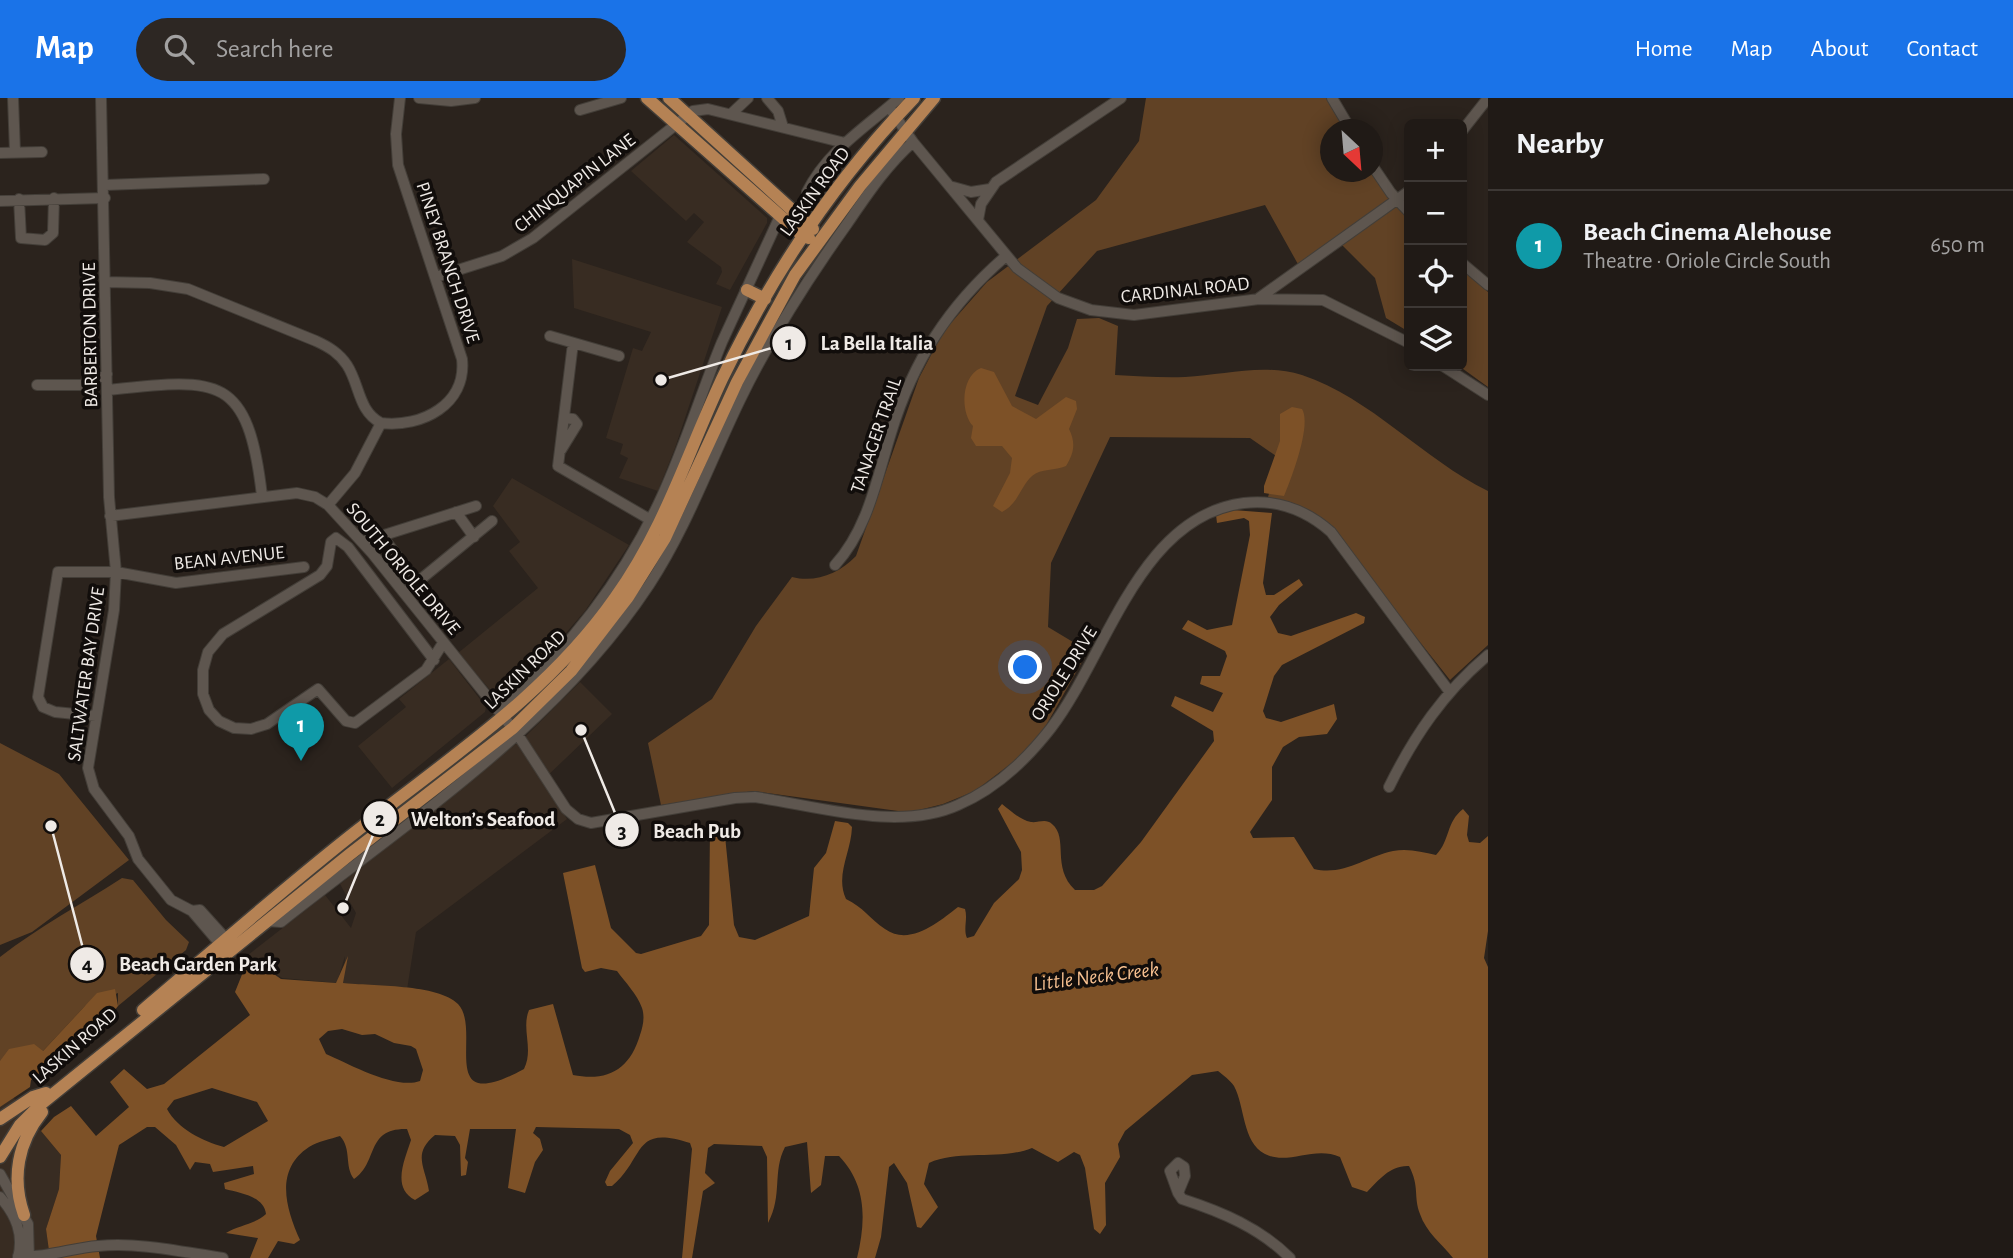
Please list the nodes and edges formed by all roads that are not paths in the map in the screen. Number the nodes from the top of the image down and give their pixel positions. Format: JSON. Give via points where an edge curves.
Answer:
{"nodes":[{"id":1,"x":13,"y":98,"type":"edge"},
{"id":2,"x":101,"y":98,"type":"edge"},
{"id":3,"x":400,"y":98,"type":"edge"},
{"id":4,"x":419,"y":98,"type":"edge"},
{"id":5,"x":475,"y":98,"type":"edge"},
{"id":6,"x":621,"y":98,"type":"edge"},
{"id":7,"x":647,"y":98,"type":"edge"},
{"id":8,"x":669,"y":98,"type":"edge"},
{"id":9,"x":748,"y":98,"type":"edge"},
{"id":10,"x":767,"y":98,"type":"edge"},
{"id":11,"x":899,"y":98,"type":"edge"},
{"id":12,"x":914,"y":98,"type":"edge"},
{"id":13,"x":934,"y":98,"type":"edge"},
{"id":14,"x":1121,"y":98,"type":"edge"},
{"id":15,"x":1332,"y":98,"type":"edge"},
{"id":16,"x":1488,"y":98,"type":"edge"},
{"id":17,"x":580,"y":110,"type":"dead end"},
{"id":18,"x":892,"y":113,"type":"junction"},
{"id":19,"x":731,"y":114,"type":"junction"},
{"id":20,"x":687,"y":115,"type":"junction"},
{"id":21,"x":1344,"y":119,"type":"edge"},
{"id":22,"x":676,"y":124,"type":"junction"},
{"id":23,"x":1467,"y":125,"type":"edge"},
{"id":24,"x":783,"y":127,"type":"junction"},
{"id":25,"x":909,"y":136,"type":"junction"},
{"id":26,"x":845,"y":143,"type":"junction"},
{"id":27,"x":15,"y":152,"type":"junction"},
{"id":28,"x":42,"y":152,"type":"dead end"},
{"id":29,"x":0,"y":153,"type":"edge"},
{"id":30,"x":264,"y":179,"type":"dead end"},
{"id":31,"x":1383,"y":180,"type":"edge"},
{"id":32,"x":105,"y":185,"type":"junction"},
{"id":33,"x":951,"y":187,"type":"junction"},
{"id":34,"x":990,"y":189,"type":"junction"},
{"id":35,"x":807,"y":192,"type":"dead end"},
{"id":36,"x":1404,"y":195,"type":"edge"},
{"id":37,"x":54,"y":198,"type":"junction"},
{"id":38,"x":105,"y":198,"type":"junction"},
{"id":39,"x":19,"y":199,"type":"junction"},
{"id":40,"x":1397,"y":200,"type":"junction"},
{"id":41,"x":0,"y":201,"type":"edge"},
{"id":42,"x":1404,"y":207,"type":"edge"},
{"id":43,"x":780,"y":216,"type":"junction"},
{"id":44,"x":978,"y":220,"type":"junction"},
{"id":45,"x":811,"y":224,"type":"junction"},
{"id":46,"x":803,"y":236,"type":"junction"},
{"id":47,"x":825,"y":245,"type":"junction"},
{"id":48,"x":1006,"y":256,"type":"junction"},
{"id":49,"x":1467,"y":267,"type":"edge"},
{"id":50,"x":436,"y":277,"type":"junction"},
{"id":51,"x":105,"y":282,"type":"junction"},
{"id":52,"x":1488,"y":285,"type":"edge"},
{"id":53,"x":747,"y":290,"type":"junction"},
{"id":54,"x":765,"y":299,"type":"junction"},
{"id":55,"x":1259,"y":299,"type":"junction"},
{"id":56,"x":550,"y":336,"type":"dead end"},
{"id":57,"x":1404,"y":340,"type":"edge"},
{"id":58,"x":722,"y":342,"type":"junction"},
{"id":59,"x":573,"y":343,"type":"junction"},
{"id":60,"x":738,"y":348,"type":"junction"},
{"id":61,"x":619,"y":356,"type":"dead end"},
{"id":62,"x":1451,"y":371,"type":"edge"},
{"id":63,"x":107,"y":374,"type":"junction"},
{"id":64,"x":37,"y":385,"type":"dead end"},
{"id":65,"x":108,"y":390,"type":"junction"},
{"id":66,"x":1488,"y":395,"type":"edge"},
{"id":67,"x":381,"y":423,"type":"junction"},
{"id":68,"x":262,"y":496,"type":"junction"},
{"id":69,"x":328,"y":505,"type":"junction"},
{"id":70,"x":476,"y":506,"type":"dead end"},
{"id":71,"x":456,"y":512,"type":"junction"},
{"id":72,"x":110,"y":516,"type":"junction"},
{"id":73,"x":492,"y":521,"type":"dead end"},
{"id":74,"x":663,"y":530,"type":"junction"},
{"id":75,"x":381,"y":535,"type":"junction"},
{"id":76,"x":474,"y":537,"type":"junction"},
{"id":77,"x":362,"y":542,"type":"junction"},
{"id":78,"x":835,"y":565,"type":"dead end"},
{"id":79,"x":304,"y":567,"type":"dead end"},
{"id":80,"x":116,"y":572,"type":"junction"},
{"id":81,"x":418,"y":583,"type":"junction"},
{"id":82,"x":404,"y":593,"type":"junction"},
{"id":83,"x":443,"y":643,"type":"junction"},
{"id":84,"x":1488,"y":655,"type":"edge"},
{"id":85,"x":434,"y":660,"type":"junction"},
{"id":86,"x":1449,"y":691,"type":"junction"},
{"id":87,"x":501,"y":713,"type":"junction"},
{"id":88,"x":96,"y":716,"type":"junction"},
{"id":89,"x":515,"y":731,"type":"junction"},
{"id":90,"x":1389,"y":787,"type":"dead end"},
{"id":91,"x":340,"y":844,"type":"junction"},
{"id":92,"x":352,"y":859,"type":"junction"},
{"id":93,"x":224,"y":943,"type":"junction"},
{"id":94,"x":50,"y":1094,"type":"junction"},
{"id":95,"x":0,"y":1119,"type":"edge"},
{"id":96,"x":0,"y":1134,"type":"edge"},
{"id":97,"x":0,"y":1157,"type":"edge"},
{"id":98,"x":0,"y":1174,"type":"edge"},
{"id":99,"x":1178,"y":1193,"type":"dead end"},
{"id":100,"x":0,"y":1197,"type":"edge"},
{"id":101,"x":24,"y":1215,"type":"junction"},
{"id":102,"x":49,"y":1256,"type":"edge"},
{"id":103,"x":18,"y":1257,"type":"edge"},
{"id":104,"x":30,"y":1258,"type":"edge"},
{"id":105,"x":220,"y":1258,"type":"edge"},
{"id":106,"x":1290,"y":1258,"type":"edge"}],
"edges":[{"from":1,"to":27,"type":"street"},
{"from":2,"to":32,"type":"street","name":"BARBERTON DRIVE"},
{"from":3,"to":50,"type":"street","name":"PINEY BRANCH DRIVE","via":[[398,165]]},
{"from":4,"to":5,"type":"street"},
{"from":6,"to":17,"type":"street"},
{"from":7,"to":22,"type":"main road"},
{"from":8,"to":20,"type":"main road"},
{"from":9,"to":19,"type":"street"},
{"from":10,"to":24,"type":"street"},
{"from":11,"to":18,"type":"street"},
{"from":12,"to":18,"type":"main road","name":"LASKIN ROAD"},
{"from":13,"to":25,"type":"main road","name":"LASKIN ROAD"},
{"from":14,"to":34,"type":"street"},
{"from":15,"to":21,"type":"street"},
{"from":16,"to":23,"type":"street"},
{"from":18,"to":25,"type":"street","name":"CARDINAL ROAD"},
{"from":18,"to":26,"type":"street"},
{"from":18,"to":45,"type":"main road","name":"LASKIN ROAD"},
{"from":19,"to":20,"type":"street","via":[[708,109]]},
{"from":19,"to":24,"type":"street"},
{"from":20,"to":22,"type":"street","name":"CHINQUAPIN LANE"},
{"from":20,"to":45,"type":"main road"},
{"from":22,"to":43,"type":"main road"},
{"from":22,"to":50,"type":"street","name":"CHINQUAPIN LANE","via":[[533,238],[502,256]]},
{"from":24,"to":26,"type":"street"},
{"from":25,"to":33,"type":"street","name":"CARDINAL ROAD"},
{"from":25,"to":47,"type":"main road","name":"LASKIN ROAD"},
{"from":26,"to":35,"type":"street"},
{"from":27,"to":28,"type":"street"},
{"from":27,"to":29,"type":"street"},
{"from":30,"to":32,"type":"street"},
{"from":31,"to":40,"type":"street"},
{"from":32,"to":38,"type":"street","name":"BARBERTON DRIVE"},
{"from":33,"to":34,"type":"street","via":[[971,192]]},
{"from":33,"to":44,"type":"street","name":"CARDINAL ROAD"},
{"from":34,"to":44,"type":"street"},
{"from":36,"to":40,"type":"street"},
{"from":37,"to":38,"type":"street"},
{"from":37,"to":39,"type":"street"},
{"from":37,"to":39,"type":"street","via":[[53,233],[45,240],[21,238]]},
{"from":38,"to":51,"type":"street","name":"BARBERTON DRIVE"},
{"from":39,"to":41,"type":"street"},
{"from":40,"to":42,"type":"street"},
{"from":40,"to":55,"type":"street"},
{"from":43,"to":46,"type":"main road"},
{"from":43,"to":53,"type":"street","name":"LASKIN ROAD"},
{"from":44,"to":48,"type":"street","name":"CARDINAL ROAD"},
{"from":45,"to":46,"type":"main road","name":"LASKIN ROAD"},
{"from":45,"to":47,"type":"main road"},
{"from":46,"to":47,"type":"main road"},
{"from":46,"to":54,"type":"main road","name":"LASKIN ROAD"},
{"from":47,"to":74,"type":"main road","name":"LASKIN ROAD","via":[[781,297]]},
{"from":48,"to":55,"type":"street","name":"CARDINAL ROAD","via":[[1058,298],[1106,313],[1168,312]]},
{"from":48,"to":78,"type":"street","name":"TANAGER TRAIL","via":[[957,303],[928,348],[899,411],[861,526]]},
{"from":49,"to":52,"type":"street"},
{"from":50,"to":67,"type":"street","name":"PINEY BRANCH DRIVE","via":[[463,359],[459,389],[442,408],[420,420]]},
{"from":51,"to":63,"type":"street","name":"BARBERTON DRIVE"},
{"from":51,"to":67,"type":"street","via":[[188,289],[316,341],[346,364],[365,409]]},
{"from":53,"to":54,"type":"main road"},
{"from":53,"to":58,"type":"street","name":"LASKIN ROAD"},
{"from":54,"to":60,"type":"main road","name":"LASKIN ROAD"},
{"from":55,"to":57,"type":"street","name":"CARDINAL ROAD","via":[[1323,300]]},
{"from":56,"to":59,"type":"street"},
{"from":58,"to":60,"type":"street"},
{"from":58,"to":74,"type":"street","name":"LASKIN ROAD"},
{"from":59,"to":61,"type":"street"},
{"from":59,"to":74,"type":"street","via":[[565,418],[577,424],[557,456],[561,469]]},
{"from":60,"to":74,"type":"main road","name":"LASKIN ROAD"},
{"from":62,"to":66,"type":"street"},
{"from":63,"to":64,"type":"street","via":[[81,385]]},
{"from":63,"to":65,"type":"street","name":"BARBERTON DRIVE"},
{"from":65,"to":68,"type":"street","via":[[183,382],[214,387],[250,426]]},
{"from":65,"to":72,"type":"street","name":"BARBERTON DRIVE"},
{"from":67,"to":69,"type":"street","via":[[355,473]]},
{"from":68,"to":69,"type":"street","name":"SOUTH ORIOLE DRIVE","via":[[306,494]]},
{"from":68,"to":72,"type":"street","name":"SOUTH ORIOLE DRIVE"},
{"from":69,"to":77,"type":"street","name":"SOUTH ORIOLE DRIVE"},
{"from":70,"to":71,"type":"street"},
{"from":71,"to":75,"type":"street"},
{"from":71,"to":76,"type":"street"},
{"from":72,"to":80,"type":"street","name":"BARBERTON DRIVE"},
{"from":73,"to":76,"type":"street"},
{"from":74,"to":87,"type":"main road","name":"LASKIN ROAD","via":[[602,617],[560,664]]},
{"from":74,"to":89,"type":"main road","name":"LASKIN ROAD","via":[[628,597],[596,641]]},
{"from":75,"to":77,"type":"street"},
{"from":75,"to":81,"type":"street"},
{"from":76,"to":81,"type":"street"},
{"from":77,"to":82,"type":"street","name":"SOUTH ORIOLE DRIVE"},
{"from":79,"to":80,"type":"street","name":"BEAN AVENUE","via":[[176,583]]},
{"from":80,"to":88,"type":"street","name":"SALTWATER BAY DRIVE"},
{"from":80,"to":88,"type":"street","name":"BEAN AVENUE","via":[[58,572],[38,697],[43,707],[55,712]]},
{"from":81,"to":82,"type":"street"},
{"from":82,"to":83,"type":"street","name":"SOUTH ORIOLE DRIVE"},
{"from":83,"to":85,"type":"street"},
{"from":83,"to":87,"type":"street","name":"SOUTH ORIOLE DRIVE"},
{"from":84,"to":86,"type":"street"},
{"from":85,"to":85,"type":"street","via":[[348,547],[336,538],[320,575],[233,627],[215,643],[203,670],[203,694],[214,717],[234,728],[267,724],[318,690],[346,720],[355,723]]},
{"from":86,"to":89,"type":"street","name":"ORIOLE DRIVE","via":[[1331,532],[1295,508],[1253,502],[1211,512],[1169,538],[1040,742],[983,793],[941,812],[885,817],[755,797],[583,821],[566,809]]},
{"from":86,"to":90,"type":"street","via":[[1401,761]]},
{"from":87,"to":89,"type":"street","name":"SOUTH ORIOLE DRIVE"},
{"from":87,"to":91,"type":"main road","name":"LASKIN ROAD"},
{"from":88,"to":93,"type":"street","name":"SALTWATER BAY DRIVE","via":[[88,760],[94,789],[130,836],[138,859],[163,892],[192,911]]},
{"from":89,"to":92,"type":"main road","name":"LASKIN ROAD"},
{"from":91,"to":92,"type":"main road"},
{"from":91,"to":93,"type":"main road","name":"LASKIN ROAD"},
{"from":92,"to":94,"type":"main road","name":"LASKIN ROAD"},
{"from":93,"to":94,"type":"main road","name":"LASKIN ROAD"},
{"from":94,"to":95,"type":"main road","via":[[33,1097]]},
{"from":94,"to":96,"type":"main road","name":"LASKIN ROAD"},
{"from":94,"to":97,"type":"main road","name":"LASKIN ROAD","via":[[20,1125]]},
{"from":94,"to":101,"type":"main road","via":[[21,1148],[17,1179]]},
{"from":98,"to":101,"type":"street"},
{"from":99,"to":106,"type":"street","via":[[1182,1199],[1245,1224]]},
{"from":100,"to":103,"type":"street","via":[[17,1222]]},
{"from":101,"to":104,"type":"street","via":[[31,1237]]},
{"from":102,"to":104,"type":"street"},
{"from":102,"to":105,"type":"street","via":[[100,1245]]},
{"from":103,"to":104,"type":"street"}]}
